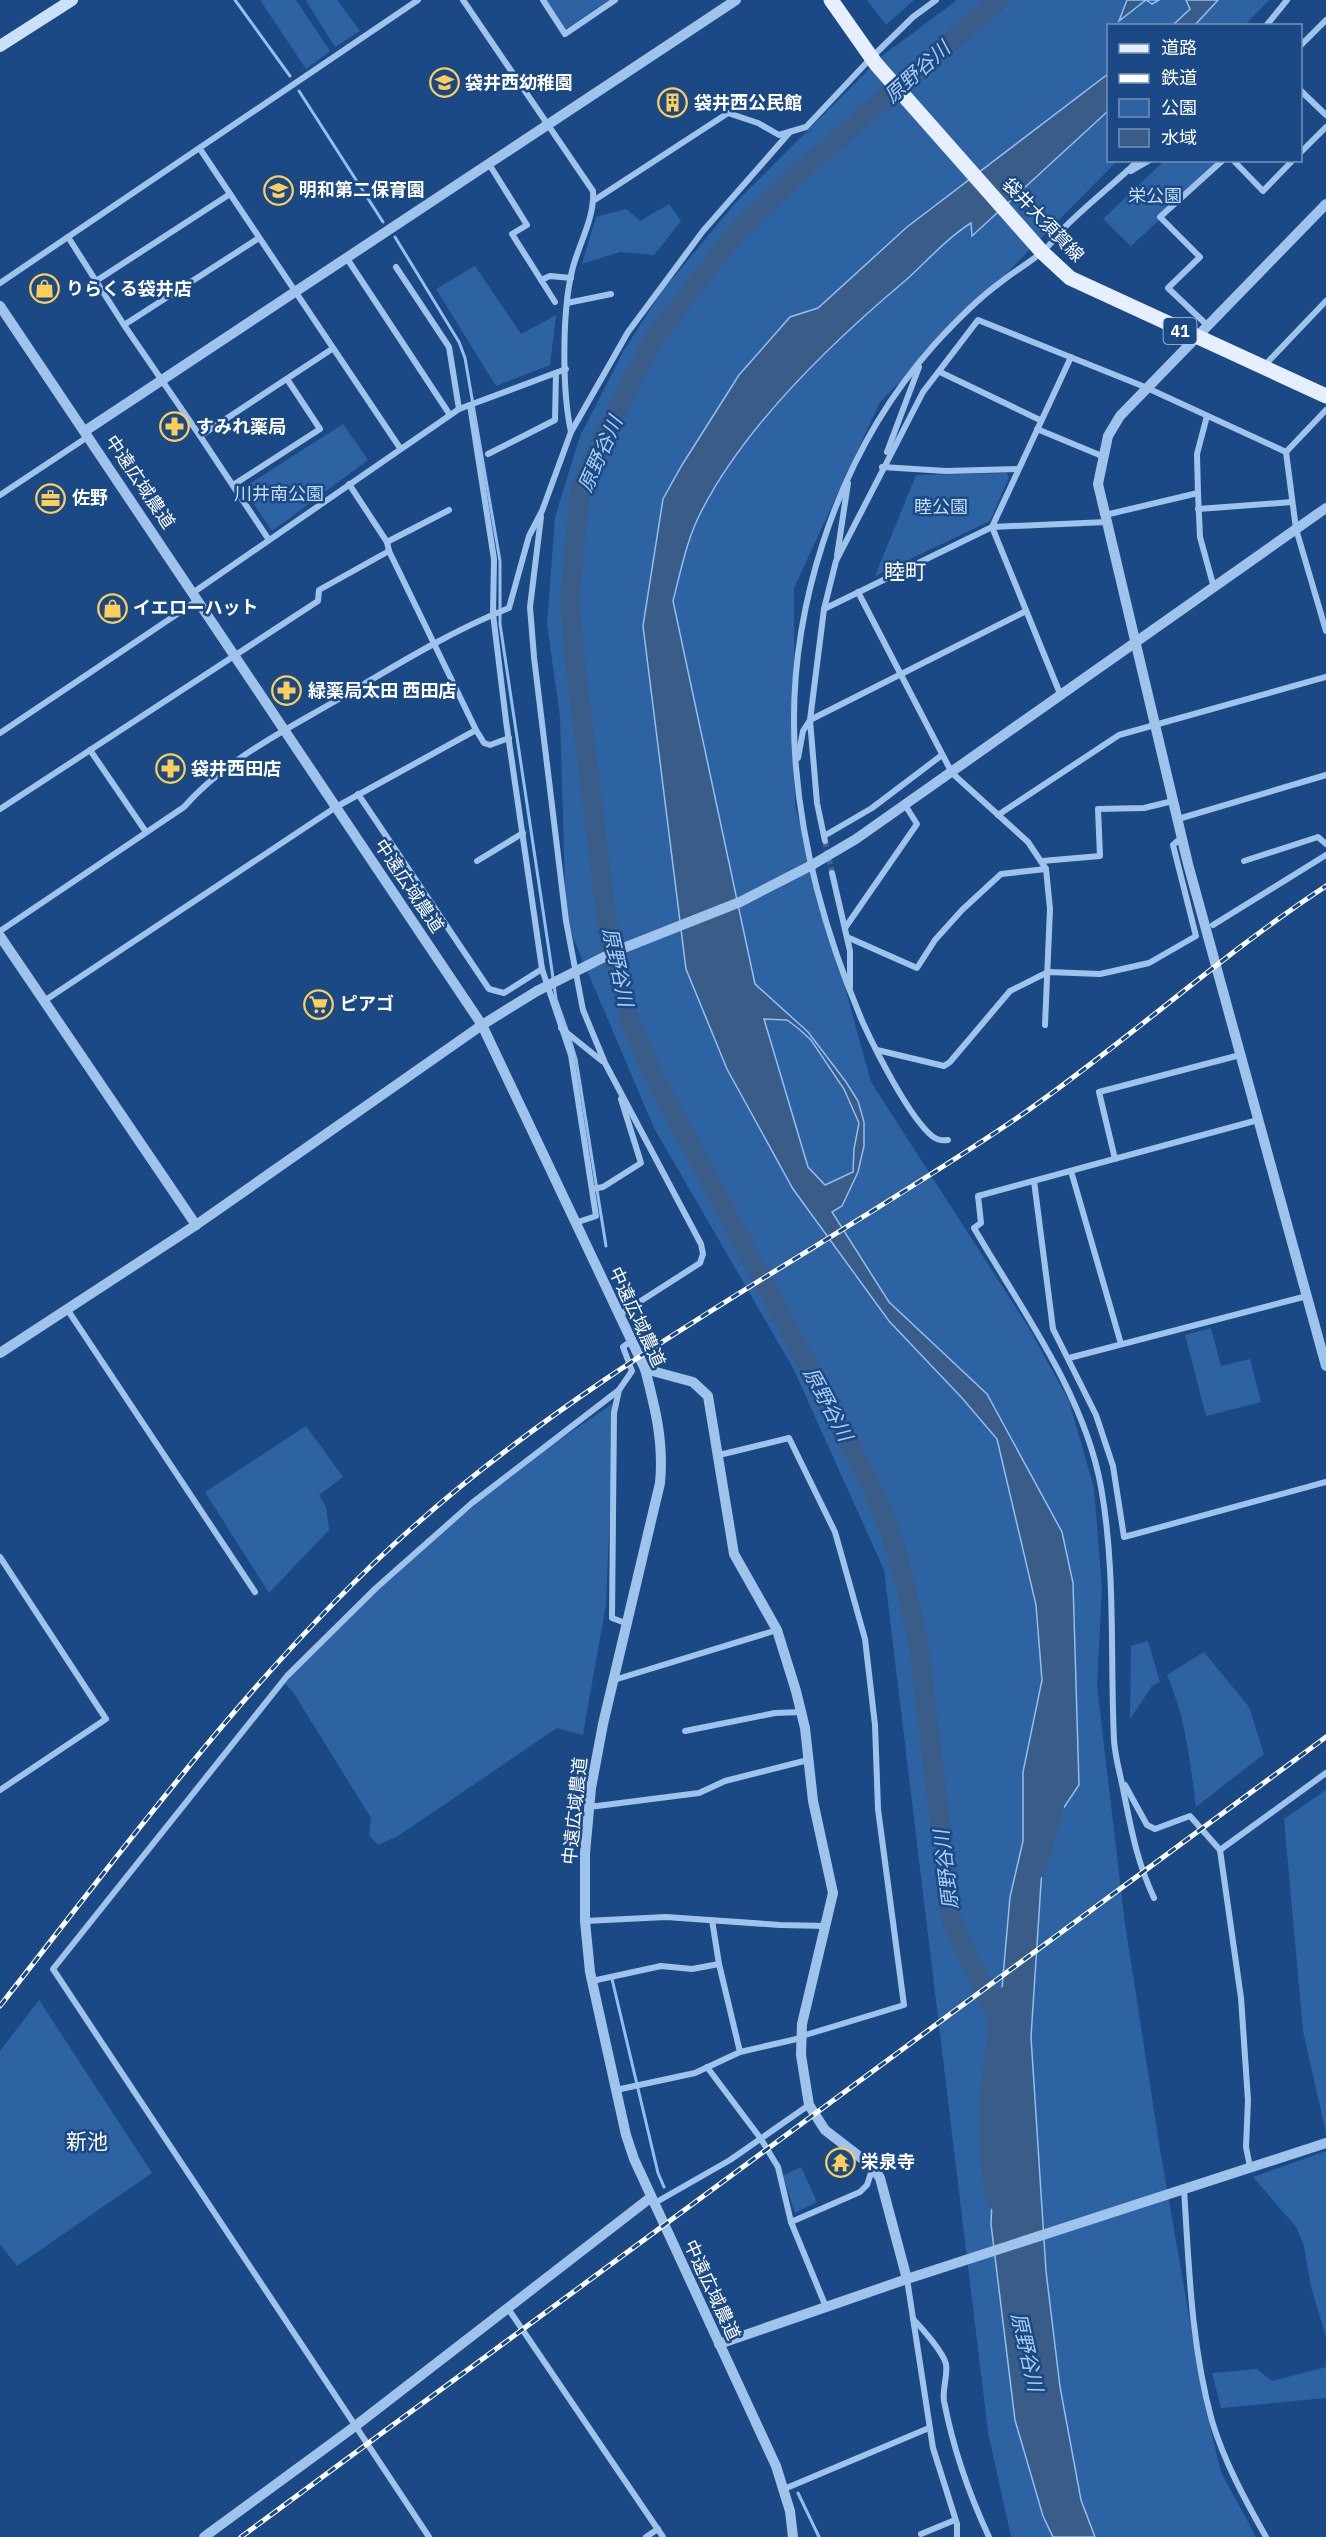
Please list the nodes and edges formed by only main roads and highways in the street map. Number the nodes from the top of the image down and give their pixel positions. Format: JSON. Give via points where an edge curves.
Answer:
{"nodes":[{"id":1,"x":72,"y":0,"type":"edge"},
{"id":2,"x":831,"y":0,"type":"edge"},
{"id":3,"x":0,"y":46,"type":"edge"},
{"id":4,"x":1326,"y":396,"type":"edge"}],
"edges":[{"from":1,"to":3,"type":"main road"},
{"from":2,"to":4,"type":"main road","name":"袋井大須賀線","number":"41","via":[[873,61],[1070,279]]}]}
